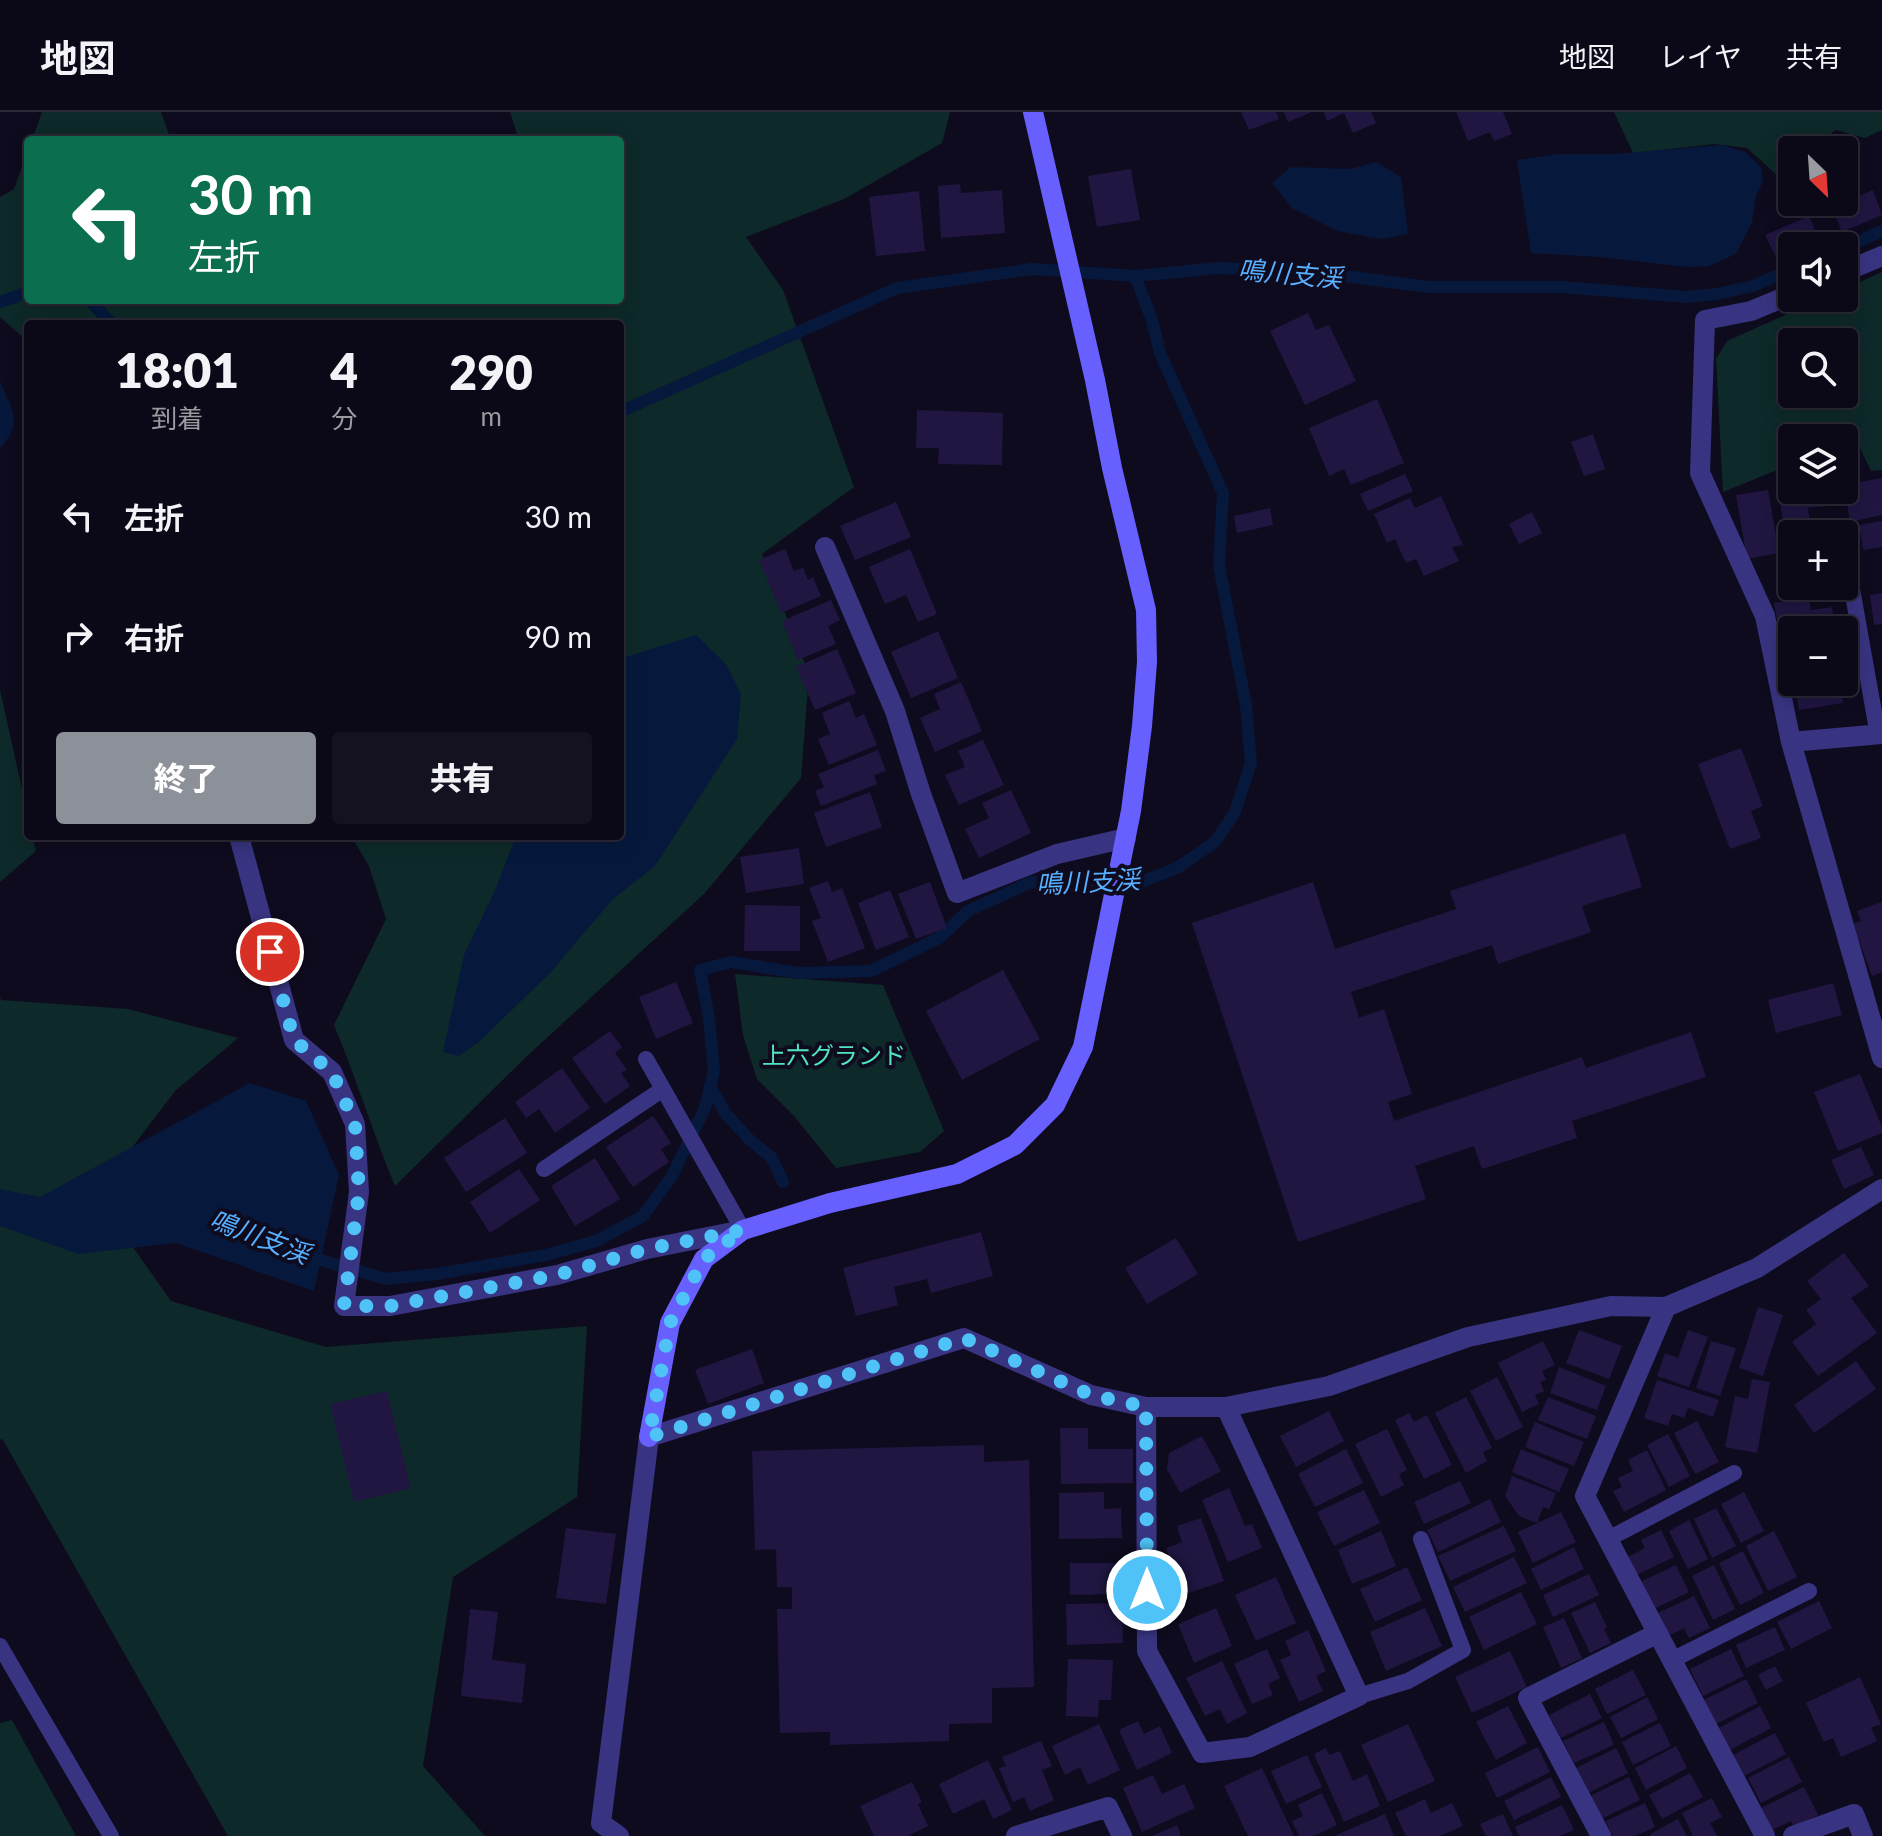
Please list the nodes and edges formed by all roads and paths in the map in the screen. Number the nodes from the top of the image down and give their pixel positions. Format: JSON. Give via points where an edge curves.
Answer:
{"nodes":[{"id":1,"x":1033,"y":112,"type":"edge"},
{"id":2,"x":1882,"y":256,"type":"edge"},
{"id":3,"x":1858,"y":266,"type":"edge"},
{"id":4,"x":1778,"y":300,"type":"edge"},
{"id":5,"x":825,"y":547,"type":"dead end"},
{"id":6,"x":1855,"y":600,"type":"edge"},
{"id":7,"x":1880,"y":734,"type":"edge"},
{"id":8,"x":1791,"y":742,"type":"junction"},
{"id":9,"x":1126,"y":838,"type":"junction"},
{"id":10,"x":240,"y":840,"type":"edge"},
{"id":11,"x":1882,"y":1058,"type":"edge"},
{"id":12,"x":646,"y":1059,"type":"dead end"},
{"id":13,"x":663,"y":1089,"type":"junction"},
{"id":14,"x":544,"y":1169,"type":"dead end"},
{"id":15,"x":1882,"y":1189,"type":"edge"},
{"id":16,"x":743,"y":1230,"type":"junction"},
{"id":17,"x":1666,"y":1307,"type":"junction"},
{"id":18,"x":1146,"y":1407,"type":"junction"},
{"id":19,"x":1226,"y":1407,"type":"junction"},
{"id":20,"x":649,"y":1437,"type":"junction"},
{"id":21,"x":1734,"y":1473,"type":"dead end"},
{"id":22,"x":1421,"y":1539,"type":"dead end"},
{"id":23,"x":1608,"y":1539,"type":"junction"},
{"id":24,"x":1809,"y":1591,"type":"dead end"},
{"id":25,"x":1658,"y":1633,"type":"junction"},
{"id":26,"x":0,"y":1646,"type":"edge"},
{"id":27,"x":1672,"y":1660,"type":"junction"},
{"id":28,"x":1359,"y":1696,"type":"junction"},
{"id":29,"x":600,"y":1830,"type":"edge"},
{"id":30,"x":111,"y":1836,"type":"edge"},
{"id":31,"x":619,"y":1836,"type":"edge"},
{"id":32,"x":1016,"y":1836,"type":"edge"},
{"id":33,"x":1122,"y":1836,"type":"edge"},
{"id":34,"x":1601,"y":1836,"type":"edge"},
{"id":35,"x":1765,"y":1836,"type":"edge"},
{"id":36,"x":1793,"y":1836,"type":"edge"},
{"id":37,"x":1863,"y":1836,"type":"edge"}],
"edges":[{"from":1,"to":9,"type":"street","via":[[1146,610],[1142,726]]},
{"from":2,"to":3,"type":"street"},
{"from":4,"to":8,"type":"street","via":[[1705,320],[1700,473],[1765,616]]},
{"from":5,"to":9,"type":"street","via":[[895,711],[957,893],[1057,854]]},
{"from":6,"to":7,"type":"lane"},
{"from":7,"to":8,"type":"street"},
{"from":8,"to":11,"type":"street"},
{"from":9,"to":16,"type":"street","via":[[1083,1047],[1055,1105],[1015,1145],[957,1174],[830,1203]]},
{"from":10,"to":16,"type":"street","via":[[294,1040],[332,1072],[355,1124],[359,1192],[344,1306],[390,1306],[557,1275],[647,1249]]},
{"from":12,"to":13,"type":"lane"},
{"from":13,"to":14,"type":"lane"},
{"from":13,"to":16,"type":"lane"},
{"from":15,"to":17,"type":"street","via":[[1757,1268]]},
{"from":16,"to":20,"type":"street","via":[[704,1259],[670,1323]]},
{"from":17,"to":19,"type":"street","via":[[1611,1306],[1468,1337],[1329,1386]]},
{"from":17,"to":23,"type":"street","via":[[1585,1496]]},
{"from":18,"to":19,"type":"street"},
{"from":18,"to":20,"type":"street","via":[[1091,1395],[964,1338]]},
{"from":18,"to":28,"type":"street","via":[[1147,1651],[1202,1753],[1250,1747]]},
{"from":19,"to":28,"type":"street"},
{"from":20,"to":29,"type":"street"},
{"from":21,"to":23,"type":"lane"},
{"from":22,"to":28,"type":"lane","via":[[1463,1650],[1408,1681]]},
{"from":23,"to":25,"type":"street"},
{"from":24,"to":27,"type":"lane"},
{"from":25,"to":27,"type":"street"},
{"from":25,"to":34,"type":"street","via":[[1528,1698]]},
{"from":26,"to":30,"type":"lane"},
{"from":27,"to":35,"type":"street"},
{"from":29,"to":31,"type":"street"},
{"from":32,"to":33,"type":"street","via":[[1108,1807]]},
{"from":36,"to":37,"type":"street","via":[[1854,1814]]}]}
